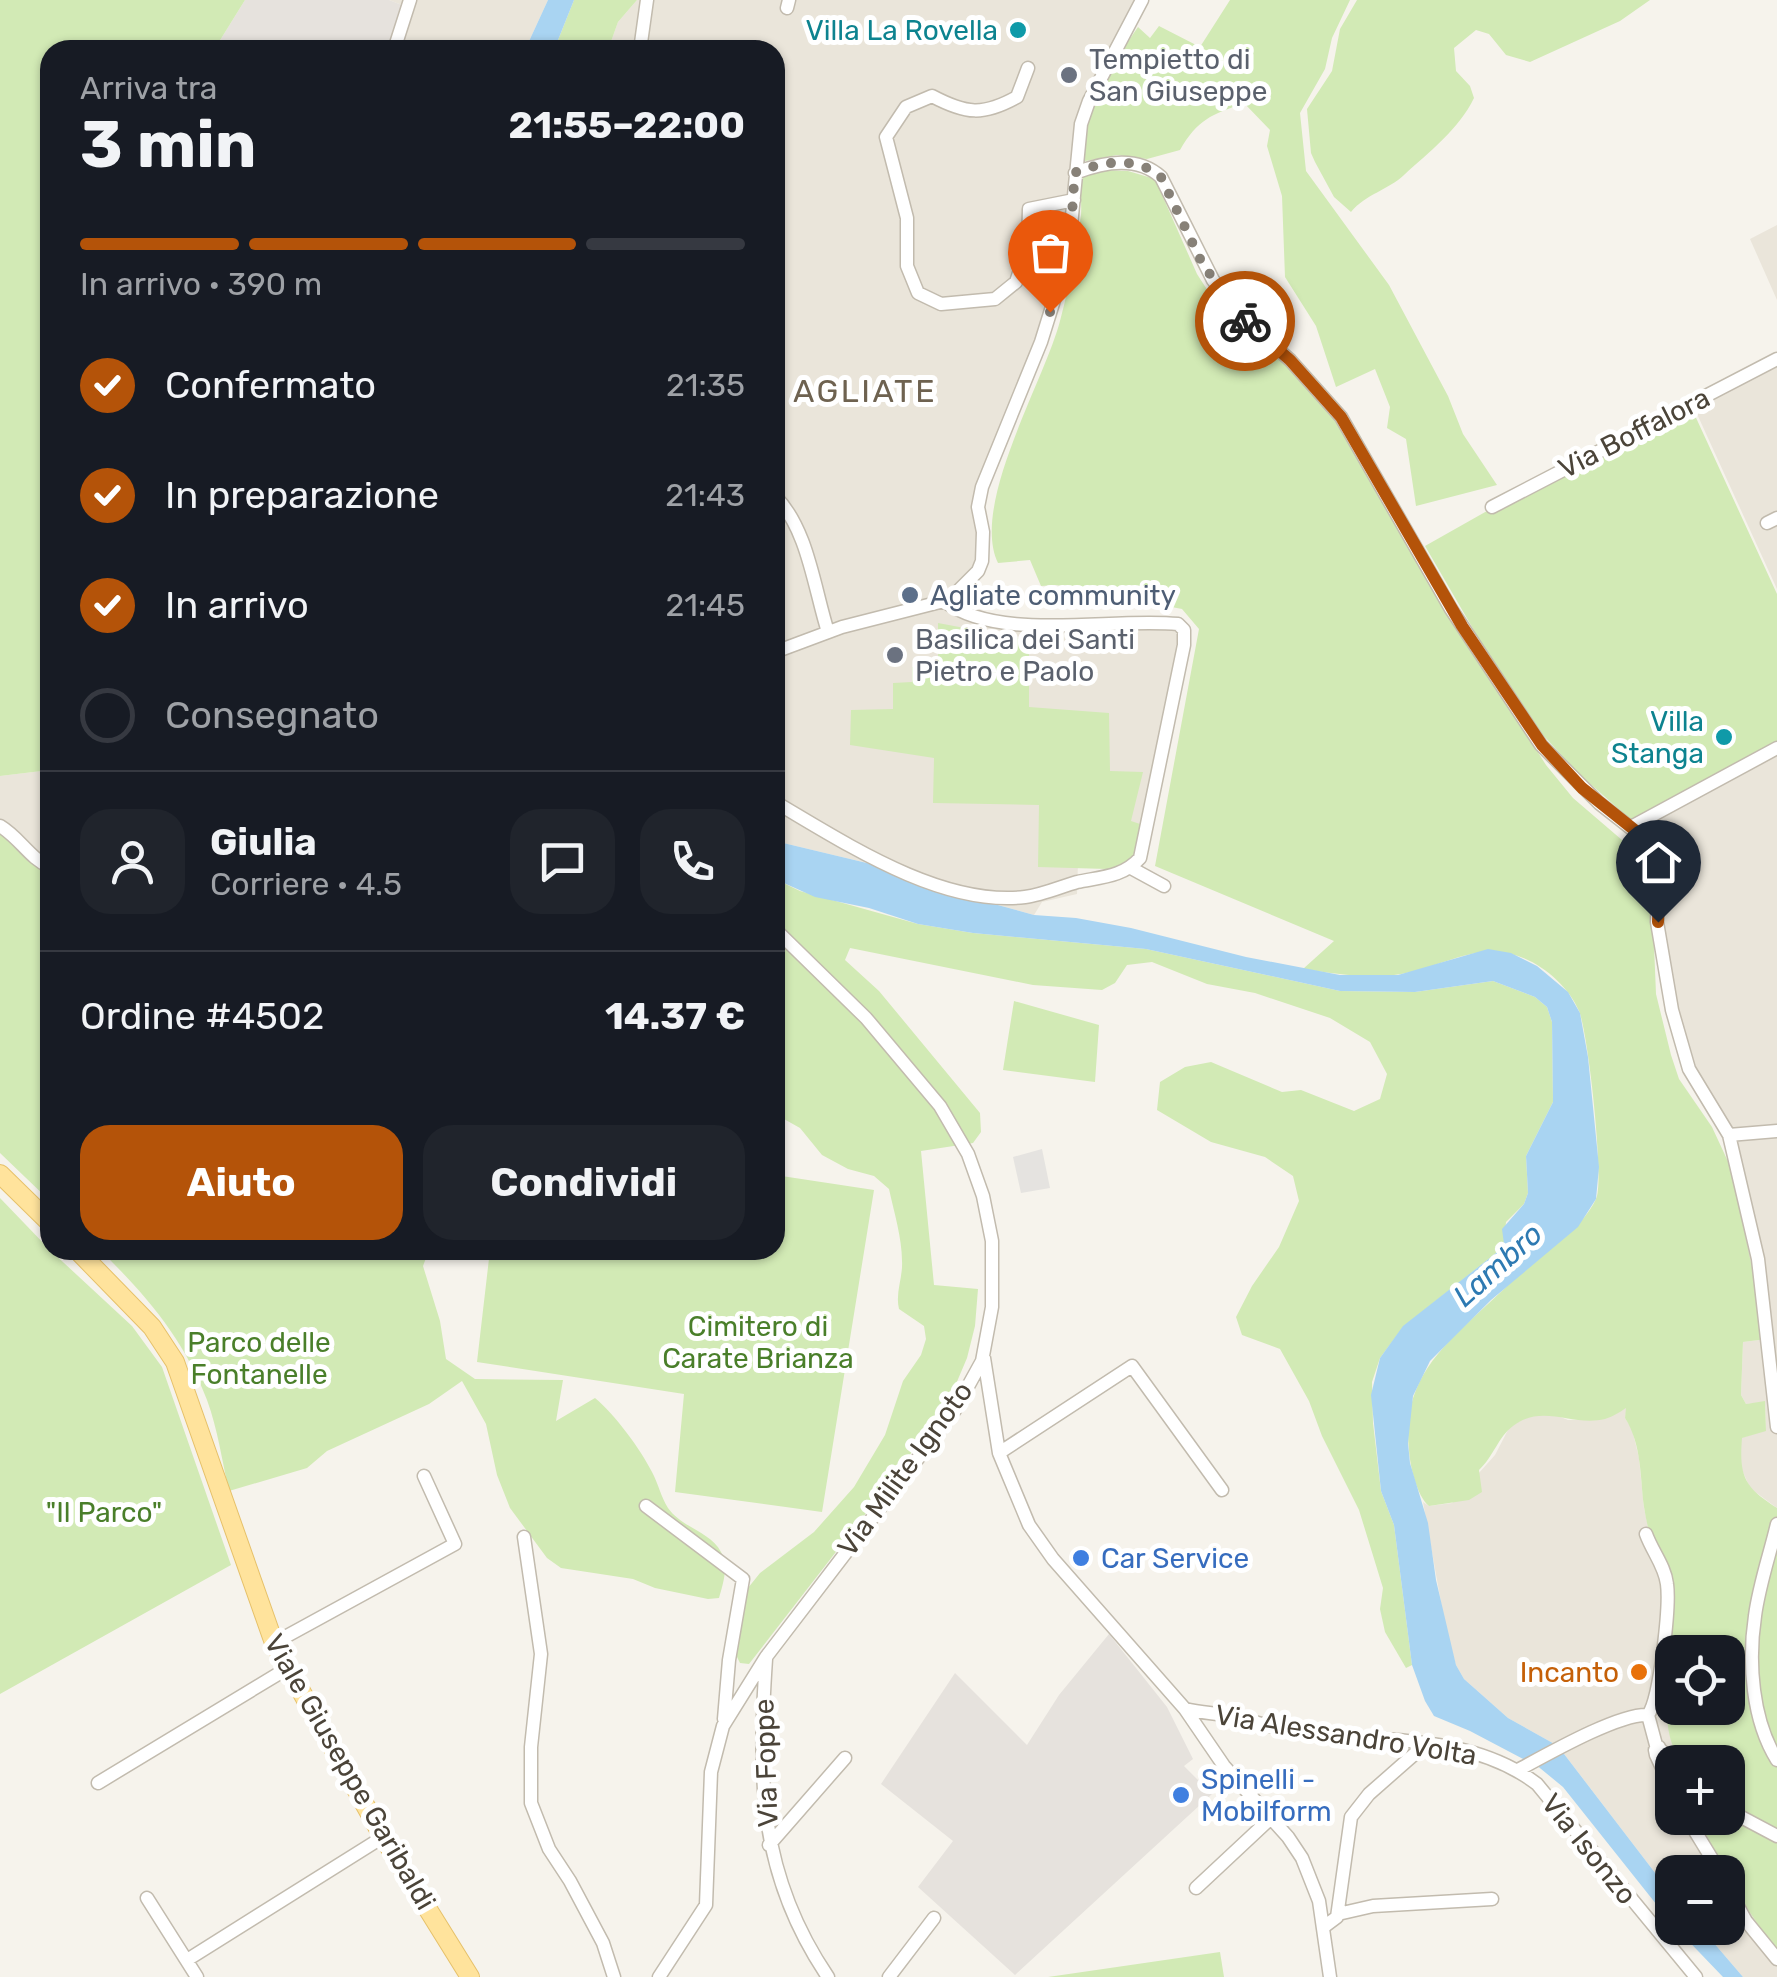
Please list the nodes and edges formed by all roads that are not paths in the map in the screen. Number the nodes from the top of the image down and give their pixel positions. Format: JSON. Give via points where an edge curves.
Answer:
{"nodes":[{"id":1,"x":410,"y":0,"type":"edge"},
{"id":2,"x":646,"y":0,"type":"edge"},
{"id":3,"x":1139,"y":3,"type":"edge"},
{"id":4,"x":397,"y":40,"type":"edge"},
{"id":5,"x":641,"y":40,"type":"edge"},
{"id":6,"x":1028,"y":68,"type":"dead end"},
{"id":7,"x":1074,"y":173,"type":"junction"},
{"id":8,"x":1074,"y":200,"type":"junction"},
{"id":9,"x":1777,"y":359,"type":"edge"},
{"id":10,"x":785,"y":507,"type":"edge"},
{"id":11,"x":1492,"y":507,"type":"dead end"},
{"id":12,"x":944,"y":601,"type":"junction"},
{"id":13,"x":828,"y":632,"type":"junction"},
{"id":14,"x":785,"y":648,"type":"edge"},
{"id":15,"x":1777,"y":748,"type":"edge"},
{"id":16,"x":785,"y":808,"type":"edge"},
{"id":17,"x":0,"y":826,"type":"edge"},
{"id":18,"x":1631,"y":828,"type":"junction"},
{"id":19,"x":40,"y":863,"type":"edge"},
{"id":20,"x":1131,"y":868,"type":"junction"},
{"id":21,"x":1164,"y":886,"type":"dead end"},
{"id":22,"x":785,"y":938,"type":"edge"},
{"id":23,"x":1777,"y":1131,"type":"edge"},
{"id":24,"x":1728,"y":1135,"type":"junction"},
{"id":25,"x":0,"y":1174,"type":"edge"},
{"id":26,"x":40,"y":1213,"type":"edge"},
{"id":27,"x":87,"y":1260,"type":"edge"},
{"id":28,"x":984,"y":1356,"type":"junction"},
{"id":29,"x":1777,"y":1427,"type":"edge"},
{"id":30,"x":999,"y":1453,"type":"junction"},
{"id":31,"x":424,"y":1476,"type":"dead end"},
{"id":32,"x":1222,"y":1490,"type":"dead end"},
{"id":33,"x":646,"y":1506,"type":"dead end"},
{"id":34,"x":1777,"y":1524,"type":"edge"},
{"id":35,"x":1646,"y":1534,"type":"dead end"},
{"id":36,"x":524,"y":1536,"type":"dead end"},
{"id":37,"x":274,"y":1643,"type":"junction"},
{"id":38,"x":766,"y":1657,"type":"junction"},
{"id":39,"x":288,"y":1668,"type":"junction"},
{"id":40,"x":1185,"y":1708,"type":"junction"},
{"id":41,"x":1648,"y":1715,"type":"junction"},
{"id":42,"x":723,"y":1726,"type":"junction"},
{"id":43,"x":1427,"y":1744,"type":"junction"},
{"id":44,"x":1658,"y":1745,"type":"edge"},
{"id":45,"x":845,"y":1758,"type":"dead end"},
{"id":46,"x":1777,"y":1760,"type":"edge"},
{"id":47,"x":1523,"y":1767,"type":"junction"},
{"id":48,"x":98,"y":1782,"type":"dead end"},
{"id":49,"x":1271,"y":1818,"type":"junction"},
{"id":50,"x":1745,"y":1819,"type":"edge"},
{"id":51,"x":1777,"y":1836,"type":"edge"},
{"id":52,"x":383,"y":1837,"type":"junction"},
{"id":53,"x":770,"y":1845,"type":"junction"},
{"id":54,"x":1196,"y":1888,"type":"dead end"},
{"id":55,"x":147,"y":1898,"type":"dead end"},
{"id":56,"x":1492,"y":1899,"type":"dead end"},
{"id":57,"x":1338,"y":1914,"type":"junction"},
{"id":58,"x":934,"y":1918,"type":"dead end"},
{"id":59,"x":1745,"y":1919,"type":"edge"},
{"id":60,"x":1324,"y":1926,"type":"junction"},
{"id":61,"x":1777,"y":1959,"type":"edge"},
{"id":62,"x":187,"y":1960,"type":"junction"},
{"id":63,"x":197,"y":1977,"type":"edge"},
{"id":64,"x":470,"y":1977,"type":"edge"},
{"id":65,"x":614,"y":1977,"type":"edge"},
{"id":66,"x":659,"y":1977,"type":"edge"},
{"id":67,"x":828,"y":1977,"type":"edge"},
{"id":68,"x":889,"y":1977,"type":"edge"},
{"id":69,"x":1330,"y":1977,"type":"edge"},
{"id":70,"x":1696,"y":1977,"type":"edge"}],
"edges":[{"from":1,"to":4,"type":"street"},
{"from":2,"to":5,"type":"street"},
{"from":3,"to":7,"type":"street","via":[[1081,124]]},
{"from":6,"to":8,"type":"street","via":[[1018,98],[994,110],[958,110],[932,96],[906,107],[886,137],[907,218],[907,266],[918,293],[941,304],[995,299],[1016,282],[1028,246],[1029,209]]},
{"from":7,"to":8,"type":"street"},
{"from":7,"to":18,"type":"street","via":[[1128,163],[1161,177],[1213,280],[1350,430],[1462,626],[1542,745]]},
{"from":8,"to":12,"type":"street","via":[[1060,282],[982,487],[982,561]]},
{"from":9,"to":11,"type":"street","name":"Via Boffalora"},
{"from":10,"to":13,"type":"street"},
{"from":12,"to":13,"type":"street"},
{"from":12,"to":20,"type":"street","via":[[990,620],[1163,622],[1184,630],[1144,843]]},
{"from":13,"to":14,"type":"street"},
{"from":15,"to":18,"type":"street"},
{"from":16,"to":20,"type":"street","via":[[878,860],[987,898],[1030,897]]},
{"from":17,"to":19,"type":"street"},
{"from":18,"to":24,"type":"street","via":[[1660,866],[1658,922],[1678,1036]]},
{"from":20,"to":21,"type":"street"},
{"from":22,"to":28,"type":"street","name":"Via Milite Ignoto","via":[[866,1018],[940,1106],[968,1154],[992,1241]]},
{"from":23,"to":24,"type":"street"},
{"from":24,"to":29,"type":"street","via":[[1758,1258]]},
{"from":25,"to":26,"type":"main road"},
{"from":27,"to":37,"type":"main road","name":"Viale Giuseppe Garibaldi","via":[[152,1327],[175,1362]]},
{"from":28,"to":30,"type":"street"},
{"from":28,"to":38,"type":"street","name":"Via Milite Ignoto","via":[[942,1428]]},
{"from":30,"to":32,"type":"street","via":[[1132,1366]]},
{"from":30,"to":40,"type":"street","via":[[1028,1525]]},
{"from":31,"to":37,"type":"street","via":[[455,1544]]},
{"from":33,"to":42,"type":"street","via":[[743,1579]]},
{"from":34,"to":46,"type":"street","via":[[1754,1614],[1753,1652],[1760,1722]]},
{"from":35,"to":41,"type":"street","via":[[1668,1583],[1664,1644]]},
{"from":36,"to":65,"type":"street","via":[[542,1654],[530,1803]]},
{"from":37,"to":39,"type":"main road","name":"Viale Giuseppe Garibaldi"},
{"from":38,"to":42,"type":"street","name":"Via Milite Ignoto"},
{"from":38,"to":53,"type":"street","name":"Via Foppe","via":[[762,1781]]},
{"from":39,"to":48,"type":"street"},
{"from":39,"to":52,"type":"main road","name":"Viale Giuseppe Garibaldi"},
{"from":40,"to":43,"type":"street","name":"Via Alessandro Volta","via":[[1276,1729]]},
{"from":40,"to":49,"type":"street","name":"Via Alessandro Volta"},
{"from":41,"to":44,"type":"street"},
{"from":41,"to":47,"type":"street"},
{"from":42,"to":66,"type":"street","name":"Via Milite Ignoto","via":[[711,1772],[706,1905]]},
{"from":43,"to":47,"type":"street","name":"Via Alessandro Volta"},
{"from":43,"to":57,"type":"street","via":[[1350,1817]]},
{"from":45,"to":53,"type":"street"},
{"from":47,"to":70,"type":"street","name":"Via Isonzo"},
{"from":49,"to":54,"type":"street"},
{"from":49,"to":60,"type":"street","name":"Via Alessandro Volta","via":[[1302,1858]]},
{"from":50,"to":51,"type":"street"},
{"from":52,"to":62,"type":"street"},
{"from":52,"to":64,"type":"main road","name":"Viale Giuseppe Garibaldi"},
{"from":53,"to":67,"type":"street","name":"Via Foppe","via":[[791,1908]]},
{"from":55,"to":62,"type":"street"},
{"from":56,"to":57,"type":"street"},
{"from":57,"to":60,"type":"street"},
{"from":58,"to":68,"type":"street"},
{"from":59,"to":61,"type":"street"},
{"from":60,"to":69,"type":"street","name":"Via Alessandro Volta"},
{"from":62,"to":63,"type":"street"}]}
